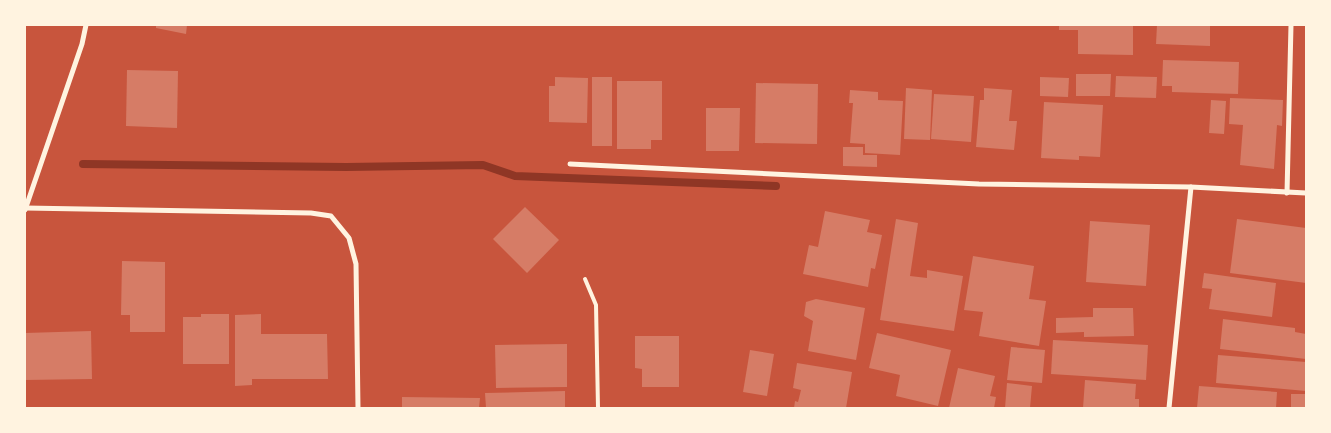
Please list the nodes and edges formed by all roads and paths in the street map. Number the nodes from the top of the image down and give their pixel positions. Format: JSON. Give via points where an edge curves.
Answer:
{"nodes":[{"id":1,"x":86,"y":25,"type":"edge"},
{"id":2,"x":1291,"y":25,"type":"edge"},
{"id":3,"x":570,"y":164,"type":"dead end"},
{"id":4,"x":1190,"y":187,"type":"junction"},
{"id":5,"x":1287,"y":193,"type":"junction"},
{"id":6,"x":1306,"y":193,"type":"edge"},
{"id":7,"x":25,"y":208,"type":"edge"},
{"id":8,"x":585,"y":279,"type":"dead end"},
{"id":9,"x":358,"y":408,"type":"edge"},
{"id":10,"x":598,"y":408,"type":"edge"},
{"id":11,"x":1169,"y":408,"type":"edge"}],
"edges":[{"from":1,"to":7,"type":"street"},
{"from":2,"to":5,"type":"street"},
{"from":3,"to":4,"type":"street","via":[[979,184]]},
{"from":4,"to":5,"type":"street"},
{"from":4,"to":11,"type":"street"},
{"from":5,"to":6,"type":"street"},
{"from":7,"to":9,"type":"street","via":[[311,212],[331,216],[348,238],[356,264]]},
{"from":8,"to":10,"type":"lane","via":[[596,305]]}]}
